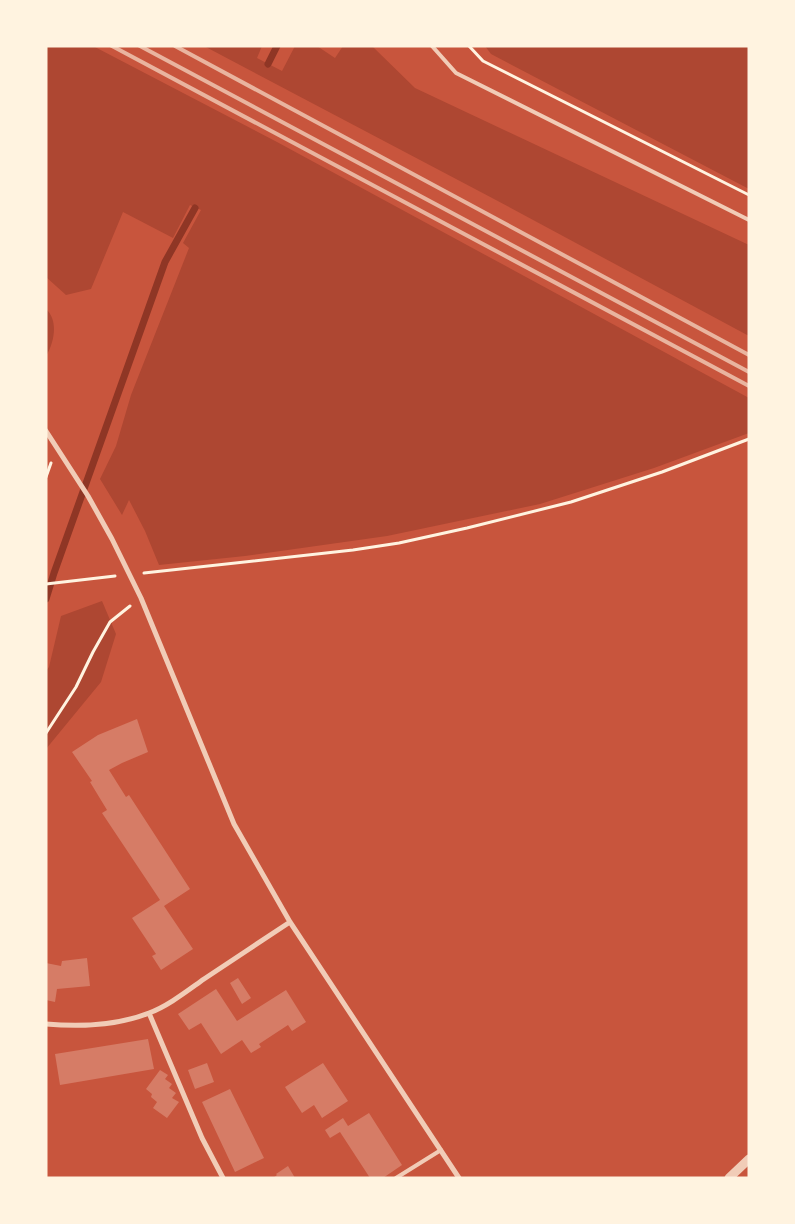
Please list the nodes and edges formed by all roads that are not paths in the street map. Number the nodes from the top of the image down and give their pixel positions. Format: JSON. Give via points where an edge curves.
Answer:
{"nodes":[{"id":1,"x":432,"y":46,"type":"edge"},
{"id":2,"x":749,"y":220,"type":"edge"},
{"id":3,"x":46,"y":431,"type":"edge"},
{"id":4,"x":290,"y":922,"type":"junction"},
{"id":5,"x":149,"y":1013,"type":"junction"},
{"id":6,"x":46,"y":1024,"type":"edge"},
{"id":7,"x":441,"y":1150,"type":"junction"},
{"id":8,"x":749,"y":1160,"type":"edge"},
{"id":9,"x":223,"y":1178,"type":"edge"},
{"id":10,"x":396,"y":1178,"type":"edge"},
{"id":11,"x":459,"y":1178,"type":"edge"},
{"id":12,"x":729,"y":1178,"type":"edge"}],
"edges":[{"from":1,"to":2,"type":"lane","via":[[456,73]]},
{"from":3,"to":4,"type":"street","via":[[112,539],[140,598],[234,824]]},
{"from":4,"to":5,"type":"street"},
{"from":4,"to":7,"type":"street"},
{"from":5,"to":6,"type":"street","via":[[99,1024]]},
{"from":5,"to":9,"type":"street","via":[[202,1138]]},
{"from":7,"to":10,"type":"lane"},
{"from":7,"to":11,"type":"street"},
{"from":8,"to":12,"type":"street"}]}
